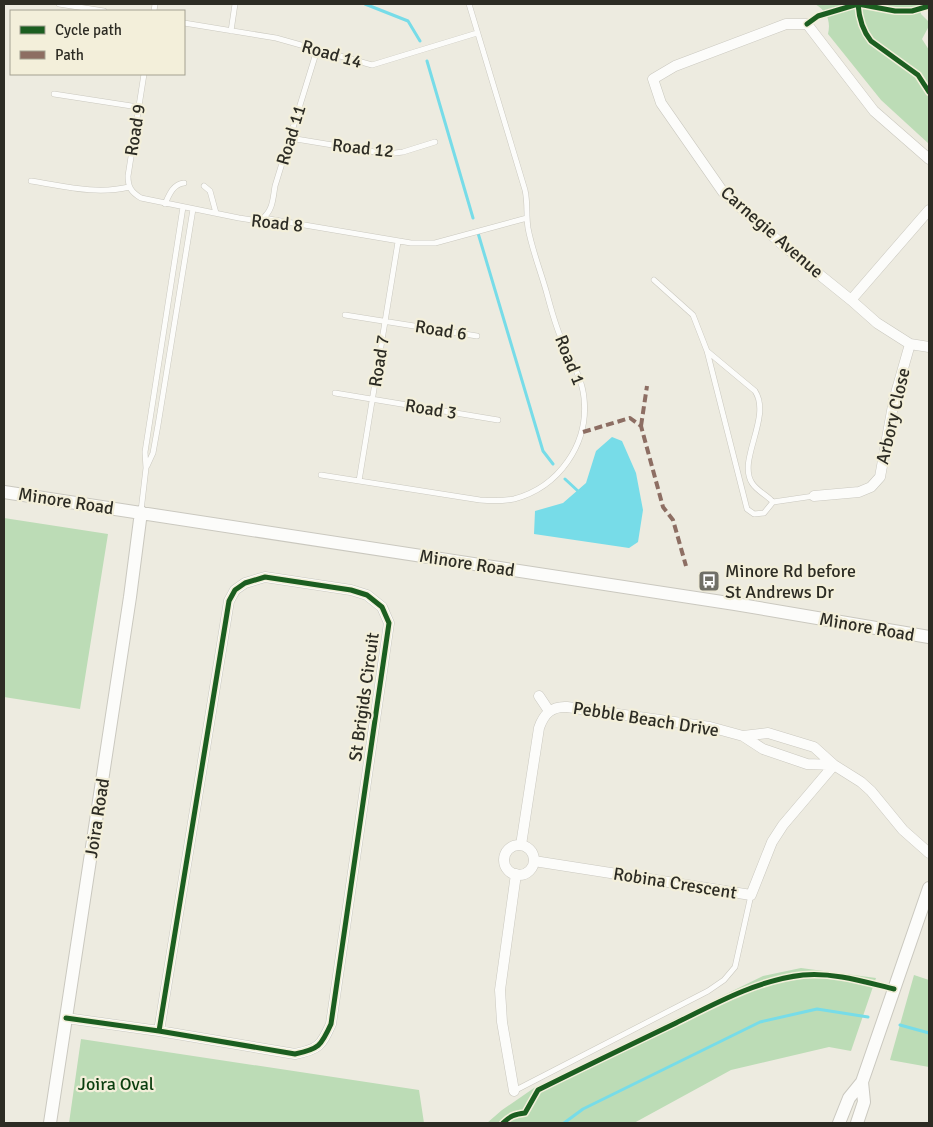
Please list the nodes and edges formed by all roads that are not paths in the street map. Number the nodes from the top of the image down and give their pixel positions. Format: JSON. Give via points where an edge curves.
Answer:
{"nodes":[{"id":1,"x":59,"y":4,"type":"edge"},
{"id":2,"x":234,"y":4,"type":"edge"},
{"id":3,"x":469,"y":4,"type":"edge"},
{"id":4,"x":98,"y":10,"type":"edge"},
{"id":5,"x":185,"y":23,"type":"edge"},
{"id":6,"x":231,"y":30,"type":"junction"},
{"id":7,"x":477,"y":33,"type":"junction"},
{"id":8,"x":317,"y":50,"type":"junction"},
{"id":9,"x":144,"y":75,"type":"edge"},
{"id":10,"x":54,"y":94,"type":"dead end"},
{"id":11,"x":138,"y":107,"type":"junction"},
{"id":12,"x":290,"y":138,"type":"junction"},
{"id":13,"x":435,"y":142,"type":"dead end"},
{"id":14,"x":929,"y":159,"type":"edge"},
{"id":15,"x":31,"y":180,"type":"dead end"},
{"id":16,"x":184,"y":183,"type":"dead end"},
{"id":17,"x":204,"y":186,"type":"dead end"},
{"id":18,"x":129,"y":187,"type":"junction"},
{"id":19,"x":164,"y":204,"type":"junction"},
{"id":20,"x":183,"y":207,"type":"junction"},
{"id":21,"x":193,"y":209,"type":"junction"},
{"id":22,"x":929,"y":210,"type":"edge"},
{"id":23,"x":216,"y":213,"type":"junction"},
{"id":24,"x":262,"y":218,"type":"junction"},
{"id":25,"x":527,"y":218,"type":"junction"},
{"id":26,"x":398,"y":242,"type":"junction"},
{"id":27,"x":654,"y":280,"type":"dead end"},
{"id":28,"x":851,"y":300,"type":"junction"},
{"id":29,"x":345,"y":315,"type":"dead end"},
{"id":30,"x":386,"y":322,"type":"junction"},
{"id":31,"x":477,"y":336,"type":"dead end"},
{"id":32,"x":910,"y":344,"type":"junction"},
{"id":33,"x":929,"y":347,"type":"edge"},
{"id":34,"x":707,"y":351,"type":"junction"},
{"id":35,"x":335,"y":393,"type":"dead end"},
{"id":36,"x":373,"y":399,"type":"junction"},
{"id":37,"x":498,"y":420,"type":"dead end"},
{"id":38,"x":149,"y":423,"type":"junction"},
{"id":39,"x":158,"y":425,"type":"junction"},
{"id":40,"x":146,"y":468,"type":"junction"},
{"id":41,"x":321,"y":475,"type":"dead end"},
{"id":42,"x":359,"y":481,"type":"junction"},
{"id":43,"x":4,"y":492,"type":"edge"},
{"id":44,"x":814,"y":496,"type":"joint"},
{"id":45,"x":773,"y":502,"type":"junction"},
{"id":46,"x":141,"y":512,"type":"junction"},
{"id":47,"x":929,"y":637,"type":"edge"},
{"id":48,"x":539,"y":696,"type":"dead end"},
{"id":49,"x":549,"y":710,"type":"junction"},
{"id":50,"x":743,"y":736,"type":"junction"},
{"id":51,"x":834,"y":765,"type":"junction"},
{"id":52,"x":521,"y":845,"type":"junction"},
{"id":53,"x":929,"y":853,"type":"edge"},
{"id":54,"x":534,"y":861,"type":"junction"},
{"id":55,"x":516,"y":874,"type":"junction"},
{"id":56,"x":929,"y":888,"type":"edge"},
{"id":57,"x":752,"y":895,"type":"junction"},
{"id":58,"x":66,"y":1018,"type":"junction"},
{"id":59,"x":159,"y":1031,"type":"junction"},
{"id":60,"x":862,"y":1082,"type":"junction"},
{"id":61,"x":514,"y":1091,"type":"joint"},
{"id":62,"x":50,"y":1123,"type":"edge"},
{"id":63,"x":839,"y":1123,"type":"edge"},
{"id":64,"x":857,"y":1123,"type":"edge"}],
"edges":[{"from":1,"to":4,"type":"lane"},
{"from":2,"to":6,"type":"lane"},
{"from":3,"to":7,"type":"lane","name":"Road 1"},
{"from":5,"to":6,"type":"lane","name":"Road 14"},
{"from":6,"to":8,"type":"lane","name":"Road 14"},
{"from":7,"to":8,"type":"lane","name":"Road 14","via":[[376,65]]},
{"from":7,"to":25,"type":"lane","name":"Road 1","via":[[525,190]]},
{"from":8,"to":12,"type":"lane","name":"Road 11"},
{"from":9,"to":11,"type":"lane","name":"Road 9"},
{"from":10,"to":11,"type":"lane"},
{"from":11,"to":18,"type":"lane","name":"Road 9","via":[[128,170]]},
{"from":12,"to":13,"type":"lane","name":"Road 12","via":[[387,154]]},
{"from":12,"to":24,"type":"lane","name":"Road 11","via":[[272,206]]},
{"from":14,"to":28,"type":"street","name":"Carnegie Avenue","via":[[874,110],[806,24],[786,24],[675,66],[654,79],[661,103],[722,192]]},
{"from":15,"to":18,"type":"lane","via":[[92,190]]},
{"from":16,"to":19,"type":"lane","via":[[173,188]]},
{"from":17,"to":23,"type":"lane","via":[[210,191]]},
{"from":18,"to":19,"type":"lane","name":"Road 8","via":[[141,198]]},
{"from":19,"to":20,"type":"lane","name":"Road 8"},
{"from":20,"to":21,"type":"lane","name":"Road 8"},
{"from":20,"to":38,"type":"lane"},
{"from":21,"to":23,"type":"lane","name":"Road 8"},
{"from":21,"to":39,"type":"lane"},
{"from":22,"to":28,"type":"street"},
{"from":23,"to":24,"type":"lane","name":"Road 8","via":[[246,219]]},
{"from":24,"to":26,"type":"lane","name":"Road 8"},
{"from":25,"to":26,"type":"lane","name":"Road 8","via":[[435,243]]},
{"from":25,"to":42,"type":"lane","name":"Road 1","via":[[560,336],[584,397],[583,432],[568,463],[556,476],[528,494],[497,501]]},
{"from":26,"to":30,"type":"lane","name":"Road 7"},
{"from":27,"to":34,"type":"lane","via":[[693,314]]},
{"from":28,"to":32,"type":"street","name":"Carnegie Avenue","via":[[877,323]]},
{"from":29,"to":30,"type":"lane","name":"Road 6"},
{"from":30,"to":31,"type":"lane","name":"Road 6"},
{"from":30,"to":36,"type":"lane","name":"Road 7"},
{"from":32,"to":33,"type":"street","name":"Carnegie Avenue"},
{"from":32,"to":44,"type":"street","name":"Arbory Close","via":[[894,400],[880,477],[871,487],[859,492]]},
{"from":34,"to":45,"type":"lane","via":[[760,398],[759,419],[748,466],[751,482]]},
{"from":34,"to":45,"type":"lane","via":[[747,509],[754,514],[764,513]]},
{"from":35,"to":36,"type":"lane","name":"Road 3"},
{"from":36,"to":37,"type":"lane","name":"Road 3"},
{"from":36,"to":42,"type":"lane","name":"Road 7"},
{"from":38,"to":39,"type":"lane"},
{"from":38,"to":40,"type":"lane","via":[[144,452]]},
{"from":39,"to":40,"type":"lane","via":[[153,453]]},
{"from":40,"to":46,"type":"lane"},
{"from":41,"to":42,"type":"lane","name":"Road 1"},
{"from":43,"to":46,"type":"street","name":"Minore Road"},
{"from":44,"to":45,"type":"lane"},
{"from":46,"to":47,"type":"street","name":"Minore Road"},
{"from":46,"to":58,"type":"street","name":"Joira Road"},
{"from":48,"to":49,"type":"street","name":"Pebble Beach Drive"},
{"from":49,"to":50,"type":"street","name":"Pebble Beach Drive","via":[[567,707],[685,723]]},
{"from":49,"to":52,"type":"street","name":"Pebble Beach Drive","via":[[539,728]]},
{"from":50,"to":51,"type":"street","name":"Pebble Beach Drive","via":[[763,749],[807,764]]},
{"from":50,"to":51,"type":"street","name":"Pebble Beach Drive","via":[[768,733],[814,747]]},
{"from":51,"to":53,"type":"street","name":"Pebble Beach Drive","via":[[871,791],[903,830]]},
{"from":51,"to":57,"type":"street","name":"Robina Crescent","via":[[772,842]]},
{"from":52,"to":54,"type":"street","via":[[532,852]]},
{"from":52,"to":55,"type":"street","via":[[508,849],[504,857],[508,870]]},
{"from":54,"to":55,"type":"street","via":[[528,871]]},
{"from":54,"to":57,"type":"street","name":"Robina Crescent"},
{"from":55,"to":61,"type":"street","via":[[500,990]]},
{"from":56,"to":60,"type":"street"},
{"from":57,"to":61,"type":"lane","via":[[735,967],[724,980]]},
{"from":58,"to":59,"type":"street","name":"St Brigids Circuit"},
{"from":58,"to":62,"type":"street","name":"Joira Road"},
{"from":59,"to":59,"type":"street","name":"St Brigids Circuit","via":[[295,1054],[314,1050],[324,1039],[331,1024],[389,623],[382,607],[367,595],[265,577],[245,583],[229,601]]},
{"from":60,"to":63,"type":"street","via":[[849,1098]]},
{"from":60,"to":64,"type":"street","via":[[864,1102]]}]}
